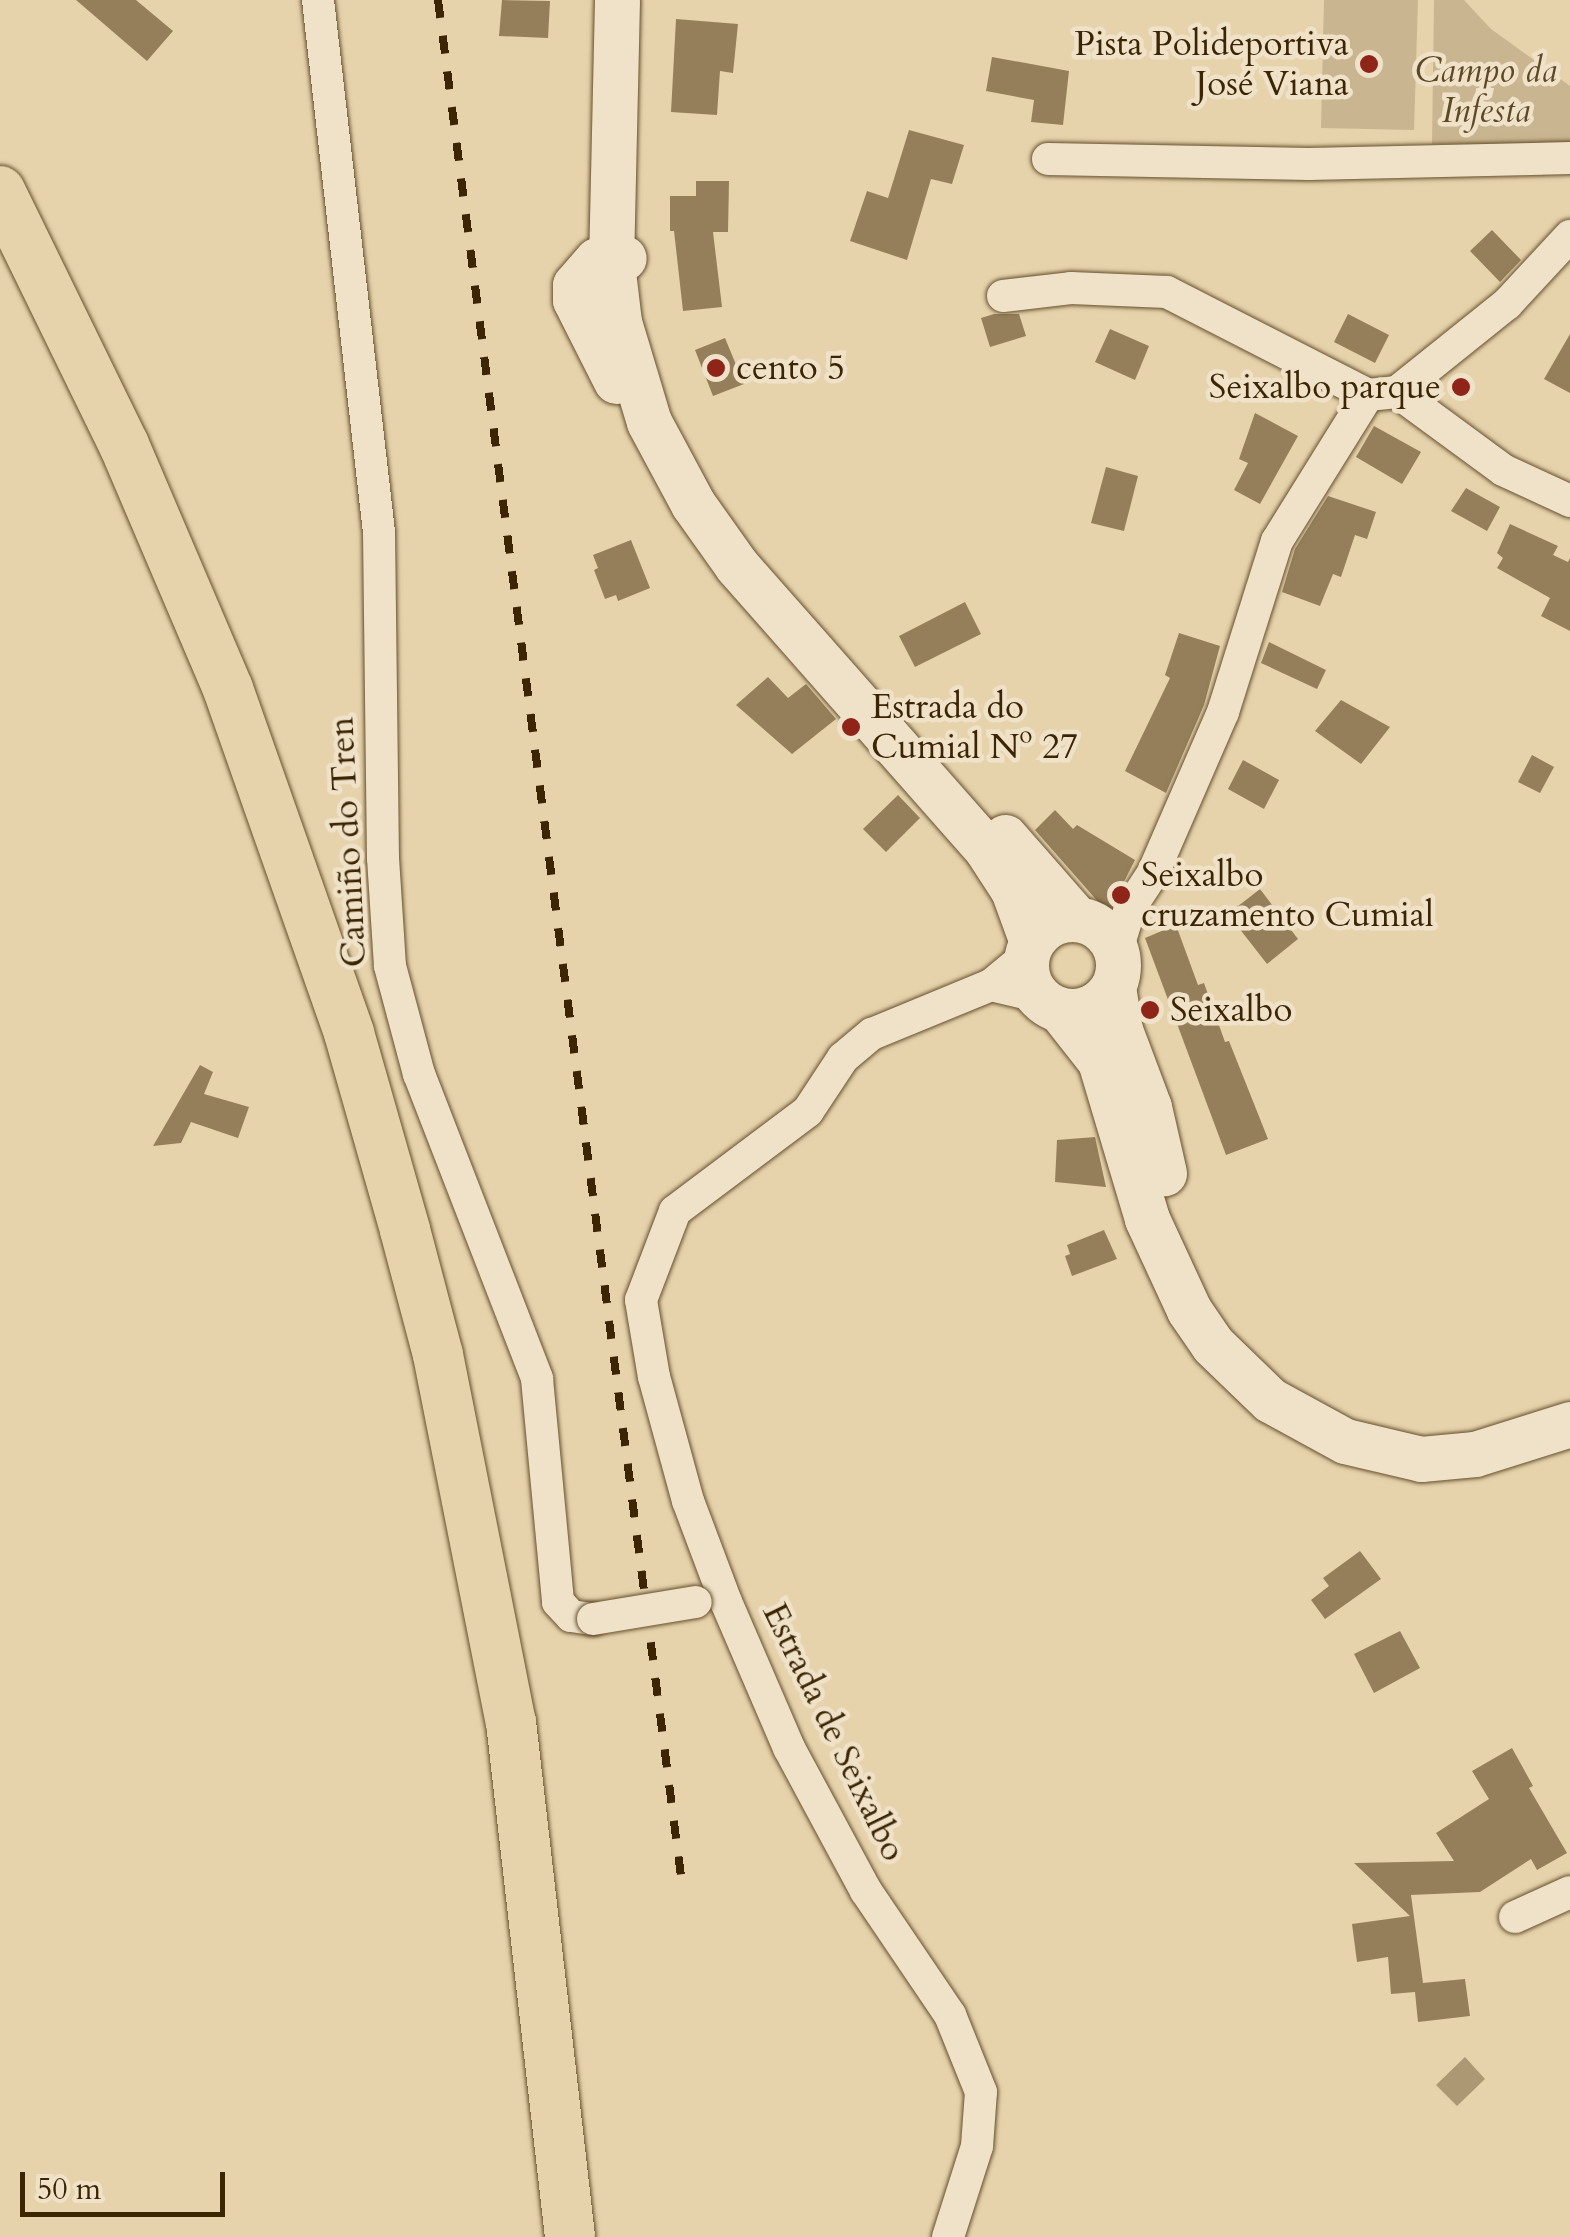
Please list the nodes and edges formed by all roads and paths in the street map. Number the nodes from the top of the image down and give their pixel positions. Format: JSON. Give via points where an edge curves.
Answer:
{"nodes":[{"id":1,"x":318,"y":0,"type":"edge"},
{"id":2,"x":617,"y":0,"type":"edge"},
{"id":3,"x":639,"y":0,"type":"edge"},
{"id":4,"x":638,"y":136,"type":"junction"},
{"id":5,"x":1570,"y":158,"type":"edge"},
{"id":6,"x":1048,"y":160,"type":"dead end"},
{"id":7,"x":0,"y":191,"type":"edge"},
{"id":8,"x":1570,"y":236,"type":"edge"},
{"id":9,"x":618,"y":256,"type":"junction"},
{"id":10,"x":1003,"y":296,"type":"dead end"},
{"id":11,"x":611,"y":317,"type":"junction"},
{"id":12,"x":1382,"y":394,"type":"junction"},
{"id":13,"x":1570,"y":501,"type":"edge"},
{"id":14,"x":722,"y":507,"type":"junction"},
{"id":15,"x":1108,"y":938,"type":"junction"},
{"id":16,"x":1039,"y":976,"type":"junction"},
{"id":17,"x":1570,"y":1403,"type":"edge"},
{"id":18,"x":1570,"y":1424,"type":"edge"},
{"id":19,"x":711,"y":1602,"type":"junction"},
{"id":20,"x":1570,"y":1892,"type":"edge"},
{"id":21,"x":1515,"y":1918,"type":"dead end"},
{"id":22,"x":570,"y":2237,"type":"edge"},
{"id":23,"x":948,"y":2237,"type":"edge"}],
"edges":[{"from":1,"to":19,"type":"street","name":"Camiño do Tren","bridge":true,"via":[[379,532],[382,858],[390,966],[419,1074],[538,1379],[558,1602],[570,1616],[593,1619]]},
{"from":2,"to":9,"type":"street"},
{"from":3,"to":4,"type":"street"},
{"from":4,"to":9,"type":"street","via":[[623,180]]},
{"from":4,"to":14,"type":"street","via":[[642,300],[664,383]]},
{"from":5,"to":6,"type":"street"},
{"from":7,"to":22,"type":"main road","via":[[124,446],[228,689],[343,1016],[405,1230],[438,1355],[510,1722]]},
{"from":8,"to":12,"type":"street","via":[[1506,304]]},
{"from":9,"to":11,"type":"street"},
{"from":10,"to":12,"type":"street","via":[[1071,288],[1168,292]]},
{"from":11,"to":14,"type":"street","via":[[680,453]]},
{"from":11,"to":16,"type":"street","via":[[649,422],[693,504],[737,566],[988,850],[1013,890]]},
{"from":12,"to":13,"type":"street","via":[[1503,470]]},
{"from":12,"to":15,"type":"street","via":[[1277,541],[1224,712],[1153,873]]},
{"from":14,"to":15,"type":"street","via":[[790,592]]},
{"from":15,"to":16,"type":"street","via":[[1050,923]]},
{"from":15,"to":16,"type":"street","via":[[1088,1008]]},
{"from":15,"to":17,"type":"street","via":[[1120,1030],[1150,1108],[1186,1263],[1211,1311],[1268,1375],[1334,1412],[1414,1433],[1467,1432]]},
{"from":16,"to":18,"type":"street","via":[[1100,1061],[1147,1219],[1189,1310],[1213,1345],[1270,1400],[1345,1442],[1421,1460],[1475,1454]]},
{"from":16,"to":19,"type":"street","name":"Estrada de Seixalbo","via":[[990,985],[872,1034],[843,1058],[808,1110],[674,1210],[641,1300]]},
{"from":19,"to":23,"type":"street","name":"Estrada de Seixalbo","via":[[866,1890],[950,2014],[981,2092],[977,2146]]},
{"from":20,"to":21,"type":"street"}]}
